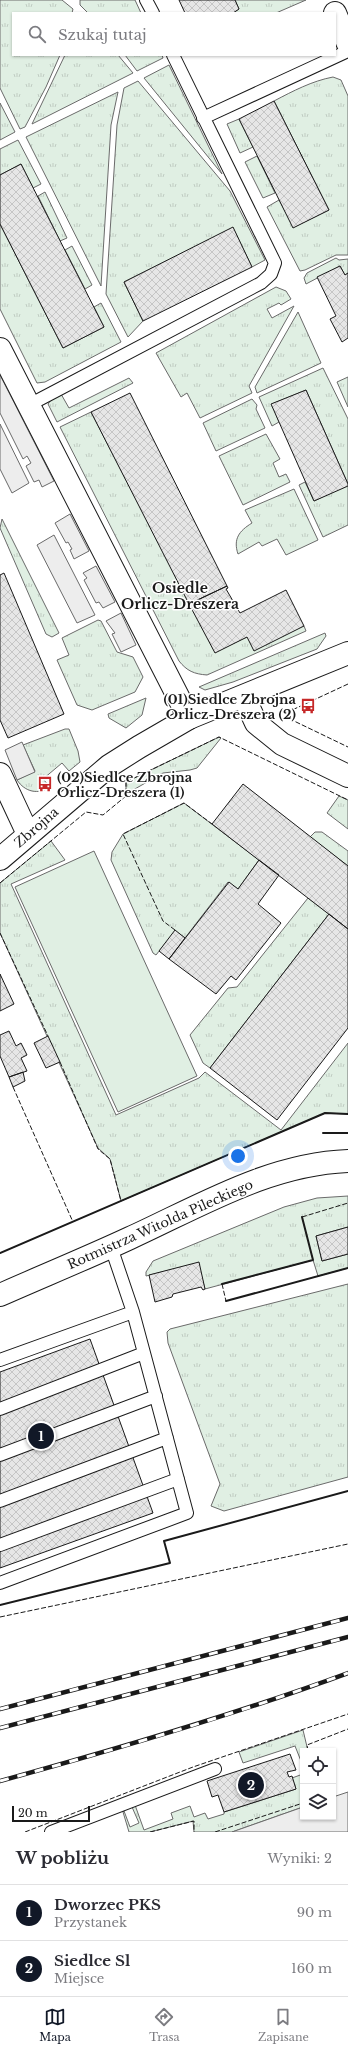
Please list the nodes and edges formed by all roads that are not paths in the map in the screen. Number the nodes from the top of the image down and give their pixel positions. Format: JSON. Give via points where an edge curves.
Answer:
{"nodes":[{"id":1,"x":146,"y":0,"type":"edge"},
{"id":2,"x":329,"y":0,"type":"edge"},
{"id":3,"x":152,"y":12,"type":"edge"},
{"id":4,"x":335,"y":12,"type":"edge"},
{"id":5,"x":336,"y":15,"type":"edge"},
{"id":6,"x":348,"y":44,"type":"edge"},
{"id":7,"x":348,"y":50,"type":"edge"},
{"id":8,"x":173,"y":56,"type":"edge"},
{"id":9,"x":335,"y":56,"type":"edge"},
{"id":10,"x":336,"y":56,"type":"edge"},
{"id":11,"x":203,"y":118,"type":"junction"},
{"id":12,"x":0,"y":349,"type":"edge"},
{"id":13,"x":29,"y":405,"type":"junction"},
{"id":14,"x":348,"y":653,"type":"edge"},
{"id":15,"x":244,"y":697,"type":"junction"},
{"id":16,"x":189,"y":718,"type":"junction"},
{"id":17,"x":0,"y":774,"type":"edge"},
{"id":18,"x":348,"y":776,"type":"edge"},
{"id":19,"x":28,"y":834,"type":"junction"},
{"id":20,"x":0,"y":859,"type":"edge"},
{"id":21,"x":348,"y":1161,"type":"edge"},
{"id":22,"x":111,"y":1247,"type":"junction"},
{"id":23,"x":0,"y":1295,"type":"edge"},
{"id":24,"x":133,"y":1312,"type":"junction"},
{"id":25,"x":144,"y":1353,"type":"junction"},
{"id":26,"x":0,"y":1360,"type":"edge"},
{"id":27,"x":156,"y":1396,"type":"junction"},
{"id":28,"x":0,"y":1409,"type":"edge"},
{"id":29,"x":167,"y":1438,"type":"junction"},
{"id":30,"x":0,"y":1455,"type":"edge"},
{"id":31,"x":178,"y":1479,"type":"junction"},
{"id":32,"x":0,"y":1501,"type":"edge"},
{"id":33,"x":0,"y":1545,"type":"edge"},
{"id":34,"x":0,"y":1583,"type":"edge"},
{"id":35,"x":215,"y":1769,"type":"dead end"},
{"id":36,"x":51,"y":1832,"type":"edge"}],
"edges":[{"from":1,"to":3,"type":"lane"},
{"from":2,"to":4,"type":"street"},
{"from":5,"to":6,"type":"street"},
{"from":7,"to":10,"type":"lane"},
{"from":8,"to":11,"type":"lane"},
{"from":9,"to":11,"type":"lane"},
{"from":11,"to":13,"type":"lane","via":[[275,263],[271,274],[261,282]]},
{"from":12,"to":13,"type":"street"},
{"from":13,"to":16,"type":"street"},
{"from":14,"to":15,"type":"street","name":"Zbrojna"},
{"from":15,"to":16,"type":"street","name":"Zbrojna"},
{"from":15,"to":18,"type":"street","via":[[256,723],[282,744]]},
{"from":16,"to":19,"type":"street","name":"Zbrojna","via":[[108,766]]},
{"from":17,"to":19,"type":"street"},
{"from":19,"to":20,"type":"street","name":"Zbrojna"},
{"from":21,"to":22,"type":"street","name":"Rotmistrza Witolda Pileckiego","via":[[321,1164],[269,1176],[232,1189]]},
{"from":22,"to":23,"type":"street","name":"Rotmistrza Witolda Pileckiego"},
{"from":22,"to":24,"type":"lane"},
{"from":24,"to":25,"type":"lane"},
{"from":24,"to":26,"type":"lane"},
{"from":25,"to":27,"type":"lane"},
{"from":25,"to":28,"type":"lane"},
{"from":27,"to":29,"type":"lane"},
{"from":27,"to":30,"type":"lane"},
{"from":29,"to":31,"type":"lane"},
{"from":29,"to":32,"type":"lane"},
{"from":31,"to":33,"type":"lane"},
{"from":31,"to":34,"type":"lane","via":[[187,1513]]},
{"from":35,"to":36,"type":"lane"}]}
